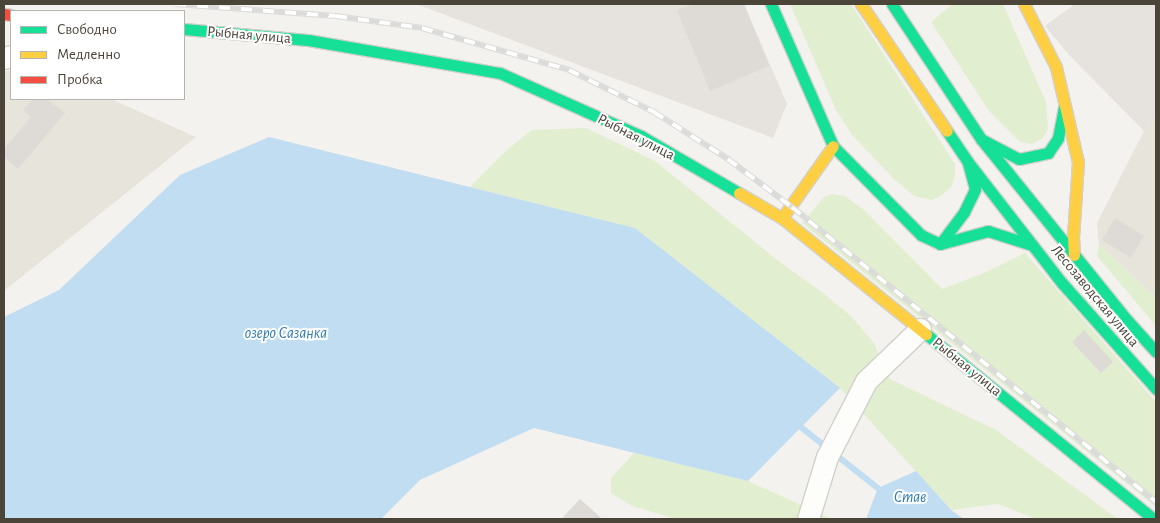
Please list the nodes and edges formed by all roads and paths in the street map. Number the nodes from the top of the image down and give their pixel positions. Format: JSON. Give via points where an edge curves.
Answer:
{"nodes":[{"id":1,"x":771,"y":4,"type":"edge"},
{"id":2,"x":862,"y":4,"type":"edge"},
{"id":3,"x":892,"y":4,"type":"edge"},
{"id":4,"x":1024,"y":4,"type":"edge"},
{"id":5,"x":185,"y":29,"type":"edge"},
{"id":6,"x":1065,"y":102,"type":"junction"},
{"id":7,"x":982,"y":139,"type":"junction"},
{"id":8,"x":833,"y":146,"type":"junction"},
{"id":9,"x":968,"y":162,"type":"junction"},
{"id":10,"x":782,"y":218,"type":"junction"},
{"id":11,"x":940,"y":244,"type":"junction"},
{"id":12,"x":1032,"y":244,"type":"junction"},
{"id":13,"x":1074,"y":255,"type":"junction"},
{"id":14,"x":920,"y":329,"type":"junction"},
{"id":15,"x":1156,"y":352,"type":"edge"},
{"id":16,"x":1156,"y":389,"type":"edge"},
{"id":17,"x":808,"y":519,"type":"edge"},
{"id":18,"x":1154,"y":519,"type":"edge"}],
"edges":[{"from":1,"to":8,"type":"street"},
{"from":2,"to":9,"type":"street","name":"Лесозаводская улица"},
{"from":3,"to":7,"type":"street","name":"Лесозаводская улица"},
{"from":4,"to":6,"type":"street","name":"Лесозаводская улица","via":[[1056,67]]},
{"from":5,"to":10,"type":"street","name":"Рыбная улица","via":[[308,40],[500,73],[641,136]]},
{"from":6,"to":7,"type":"street","name":"Лесозаводская улица","via":[[1058,138],[1048,153],[1019,159]]},
{"from":6,"to":13,"type":"street","name":"Лесозаводская улица","via":[[1078,162]]},
{"from":7,"to":13,"type":"street","name":"Лесозаводская улица"},
{"from":8,"to":10,"type":"street"},
{"from":8,"to":11,"type":"street","via":[[921,235]]},
{"from":9,"to":11,"type":"street","name":"Лесозаводская улица","via":[[975,189],[964,212]]},
{"from":9,"to":12,"type":"street","name":"Лесозаводская улица"},
{"from":10,"to":14,"type":"street","name":"Рыбная улица"},
{"from":11,"to":12,"type":"street","name":"Лесозаводская улица","via":[[988,231]]},
{"from":12,"to":16,"type":"street","name":"Лесозаводская улица"},
{"from":13,"to":15,"type":"street","name":"Лесозаводская улица"},
{"from":14,"to":17,"type":"street","via":[[866,381],[826,457]]},
{"from":14,"to":18,"type":"street","name":"Рыбная улица"}]}
